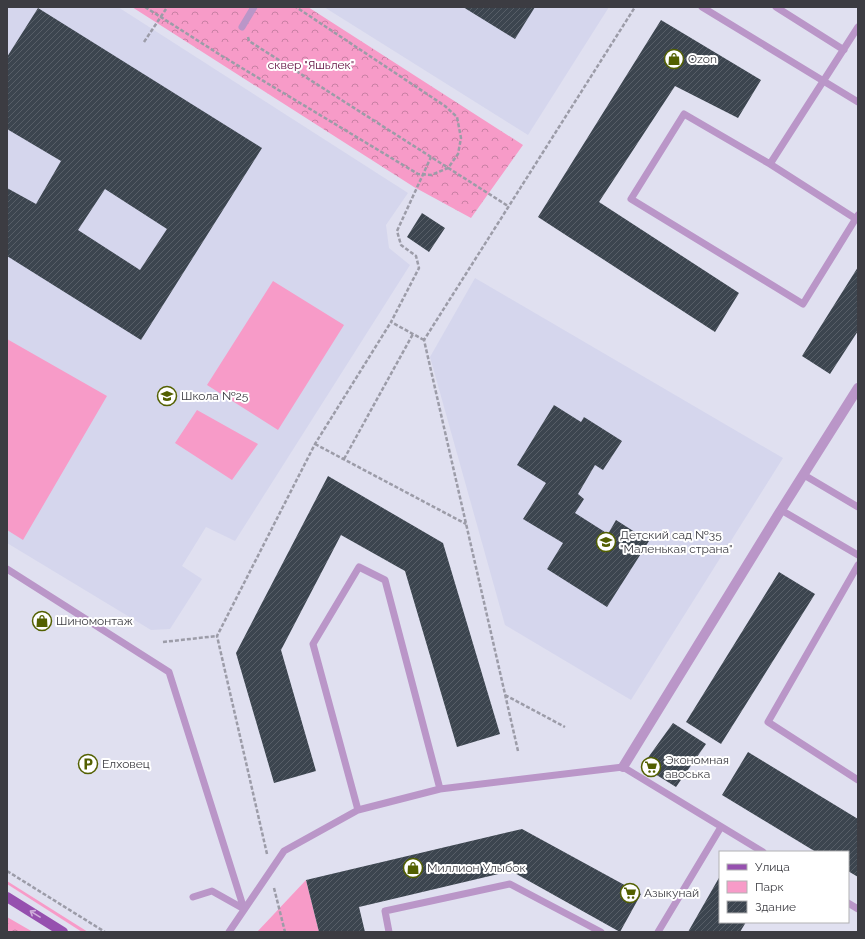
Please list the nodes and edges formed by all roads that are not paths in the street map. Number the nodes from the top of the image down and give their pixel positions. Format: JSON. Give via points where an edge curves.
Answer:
{"nodes":[{"id":1,"x":254,"y":7,"type":"edge"},
{"id":2,"x":702,"y":7,"type":"edge"},
{"id":3,"x":776,"y":7,"type":"edge"},
{"id":4,"x":242,"y":27,"type":"road end"},
{"id":5,"x":858,"y":27,"type":"edge"},
{"id":6,"x":844,"y":50,"type":"junction"},
{"id":7,"x":824,"y":82,"type":"junction"},
{"id":8,"x":858,"y":102,"type":"edge"},
{"id":9,"x":770,"y":164,"type":"junction"},
{"id":10,"x":857,"y":217,"type":"edge"},
{"id":11,"x":858,"y":388,"type":"edge"},
{"id":12,"x":804,"y":475,"type":"junction"},
{"id":13,"x":858,"y":507,"type":"edge"},
{"id":14,"x":781,"y":510,"type":"junction"},
{"id":15,"x":858,"y":555,"type":"edge"},
{"id":16,"x":858,"y":565,"type":"edge"},
{"id":17,"x":7,"y":569,"type":"edge"},
{"id":18,"x":623,"y":767,"type":"junction"},
{"id":19,"x":858,"y":780,"type":"edge"},
{"id":20,"x":440,"y":789,"type":"junction"},
{"id":21,"x":358,"y":810,"type":"junction"},
{"id":22,"x":721,"y":827,"type":"junction"},
{"id":23,"x":761,"y":851,"type":"edge"},
{"id":24,"x":7,"y":897,"type":"edge"},
{"id":25,"x":193,"y":897,"type":"dead end"},
{"id":26,"x":849,"y":904,"type":"edge"},
{"id":27,"x":244,"y":909,"type":"junction"},
{"id":28,"x":858,"y":909,"type":"edge"},
{"id":29,"x":63,"y":932,"type":"edge"},
{"id":30,"x":229,"y":932,"type":"edge"},
{"id":31,"x":389,"y":932,"type":"edge"},
{"id":32,"x":600,"y":932,"type":"edge"},
{"id":33,"x":658,"y":932,"type":"edge"}],
"edges":[{"from":1,"to":4,"type":"lane"},
{"from":2,"to":7,"type":"lane"},
{"from":3,"to":6,"type":"lane"},
{"from":5,"to":6,"type":"lane"},
{"from":6,"to":7,"type":"lane"},
{"from":7,"to":8,"type":"lane"},
{"from":7,"to":9,"type":"lane"},
{"from":9,"to":10,"type":"lane"},
{"from":9,"to":10,"type":"lane","via":[[684,114],[631,199],[803,304]]},
{"from":11,"to":12,"type":"street"},
{"from":12,"to":13,"type":"lane"},
{"from":12,"to":14,"type":"street"},
{"from":14,"to":15,"type":"lane"},
{"from":14,"to":18,"type":"street"},
{"from":16,"to":19,"type":"lane","via":[[768,722]]},
{"from":17,"to":27,"type":"lane","via":[[169,672]]},
{"from":18,"to":20,"type":"lane"},
{"from":18,"to":22,"type":"lane"},
{"from":20,"to":21,"type":"lane"},
{"from":20,"to":21,"type":"lane","via":[[385,580],[359,567],[313,644]]},
{"from":21,"to":27,"type":"lane","via":[[284,851]]},
{"from":22,"to":23,"type":"lane"},
{"from":22,"to":33,"type":"lane"},
{"from":29,"to":24,"type":"main road","one_way":true},
{"from":25,"to":27,"type":"lane","via":[[212,890]]},
{"from":26,"to":28,"type":"lane"},
{"from":27,"to":30,"type":"lane"},
{"from":31,"to":32,"type":"lane","via":[[385,911],[510,884]]}]}
